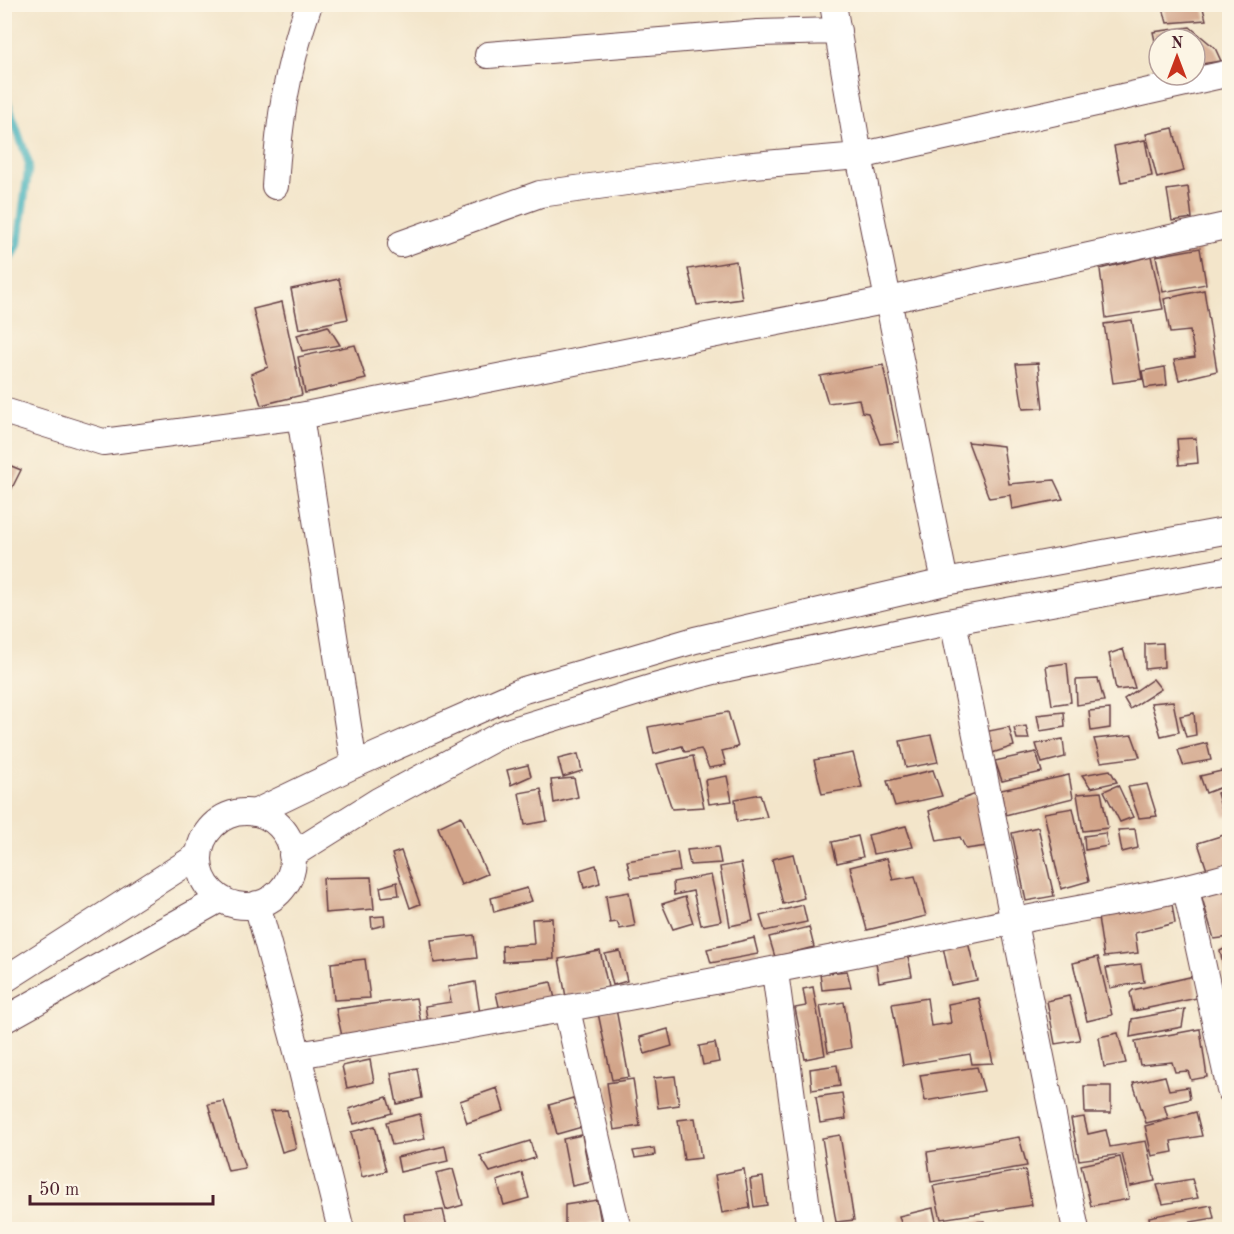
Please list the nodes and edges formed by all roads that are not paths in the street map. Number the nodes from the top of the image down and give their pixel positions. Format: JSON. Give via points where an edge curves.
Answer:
{"nodes":[{"id":1,"x":309,"y":4,"type":"edge"},
{"id":2,"x":833,"y":4,"type":"edge"},
{"id":3,"x":838,"y":32,"type":"junction"},
{"id":4,"x":488,"y":55,"type":"dead end"},
{"id":5,"x":1230,"y":73,"type":"edge"},
{"id":6,"x":860,"y":156,"type":"junction"},
{"id":7,"x":275,"y":186,"type":"dead end"},
{"id":8,"x":1230,"y":225,"type":"edge"},
{"id":9,"x":401,"y":244,"type":"dead end"},
{"id":10,"x":889,"y":300,"type":"junction"},
{"id":11,"x":4,"y":411,"type":"edge"},
{"id":12,"x":300,"y":416,"type":"junction"},
{"id":13,"x":1230,"y":530,"type":"edge"},
{"id":14,"x":1230,"y":570,"type":"edge"},
{"id":15,"x":945,"y":582,"type":"junction"},
{"id":16,"x":953,"y":621,"type":"junction"},
{"id":17,"x":354,"y":765,"type":"junction"},
{"id":18,"x":254,"y":813,"type":"junction"},
{"id":19,"x":199,"y":855,"type":"junction"},
{"id":20,"x":292,"y":855,"type":"junction"},
{"id":21,"x":1230,"y":876,"type":"edge"},
{"id":22,"x":1186,"y":889,"type":"junction"},
{"id":23,"x":220,"y":899,"type":"junction"},
{"id":24,"x":257,"y":904,"type":"junction"},
{"id":25,"x":1013,"y":921,"type":"junction"},
{"id":26,"x":775,"y":972,"type":"junction"},
{"id":27,"x":4,"y":980,"type":"edge"},
{"id":28,"x":567,"y":1010,"type":"junction"},
{"id":29,"x":4,"y":1020,"type":"edge"},
{"id":30,"x":298,"y":1055,"type":"junction"},
{"id":31,"x":1230,"y":1090,"type":"edge"},
{"id":32,"x":341,"y":1230,"type":"edge"},
{"id":33,"x":618,"y":1230,"type":"edge"},
{"id":34,"x":810,"y":1230,"type":"edge"},
{"id":35,"x":1076,"y":1230,"type":"edge"}],
"edges":[{"from":1,"to":7,"type":"street","via":[[295,43],[279,118]]},
{"from":2,"to":3,"type":"street"},
{"from":3,"to":4,"type":"street","via":[[758,33]]},
{"from":3,"to":6,"type":"street"},
{"from":5,"to":6,"type":"street"},
{"from":6,"to":9,"type":"street","via":[[742,166],[540,194]]},
{"from":6,"to":10,"type":"street"},
{"from":8,"to":10,"type":"street"},
{"from":10,"to":12,"type":"street"},
{"from":10,"to":15,"type":"street"},
{"from":11,"to":12,"type":"street","via":[[103,442]]},
{"from":12,"to":17,"type":"street"},
{"from":13,"to":15,"type":"street"},
{"from":14,"to":16,"type":"street"},
{"from":15,"to":17,"type":"street","via":[[695,640],[535,687]]},
{"from":16,"to":20,"type":"street","via":[[714,671],[504,733],[378,801]]},
{"from":16,"to":25,"type":"street"},
{"from":17,"to":18,"type":"street"},
{"from":18,"to":19,"type":"street","via":[[235,814],[217,822],[202,842]]},
{"from":18,"to":20,"type":"street","via":[[277,824],[285,833]]},
{"from":19,"to":23,"type":"street","via":[[204,880]]},
{"from":19,"to":27,"type":"street"},
{"from":20,"to":24,"type":"street","via":[[285,885]]},
{"from":21,"to":22,"type":"street"},
{"from":22,"to":25,"type":"street"},
{"from":22,"to":31,"type":"street"},
{"from":23,"to":24,"type":"street","via":[[245,906]]},
{"from":23,"to":29,"type":"street"},
{"from":24,"to":30,"type":"street"},
{"from":25,"to":26,"type":"street"},
{"from":25,"to":35,"type":"street"},
{"from":26,"to":28,"type":"street"},
{"from":26,"to":34,"type":"street"},
{"from":28,"to":30,"type":"street"},
{"from":28,"to":33,"type":"street"},
{"from":30,"to":32,"type":"street"}]}
